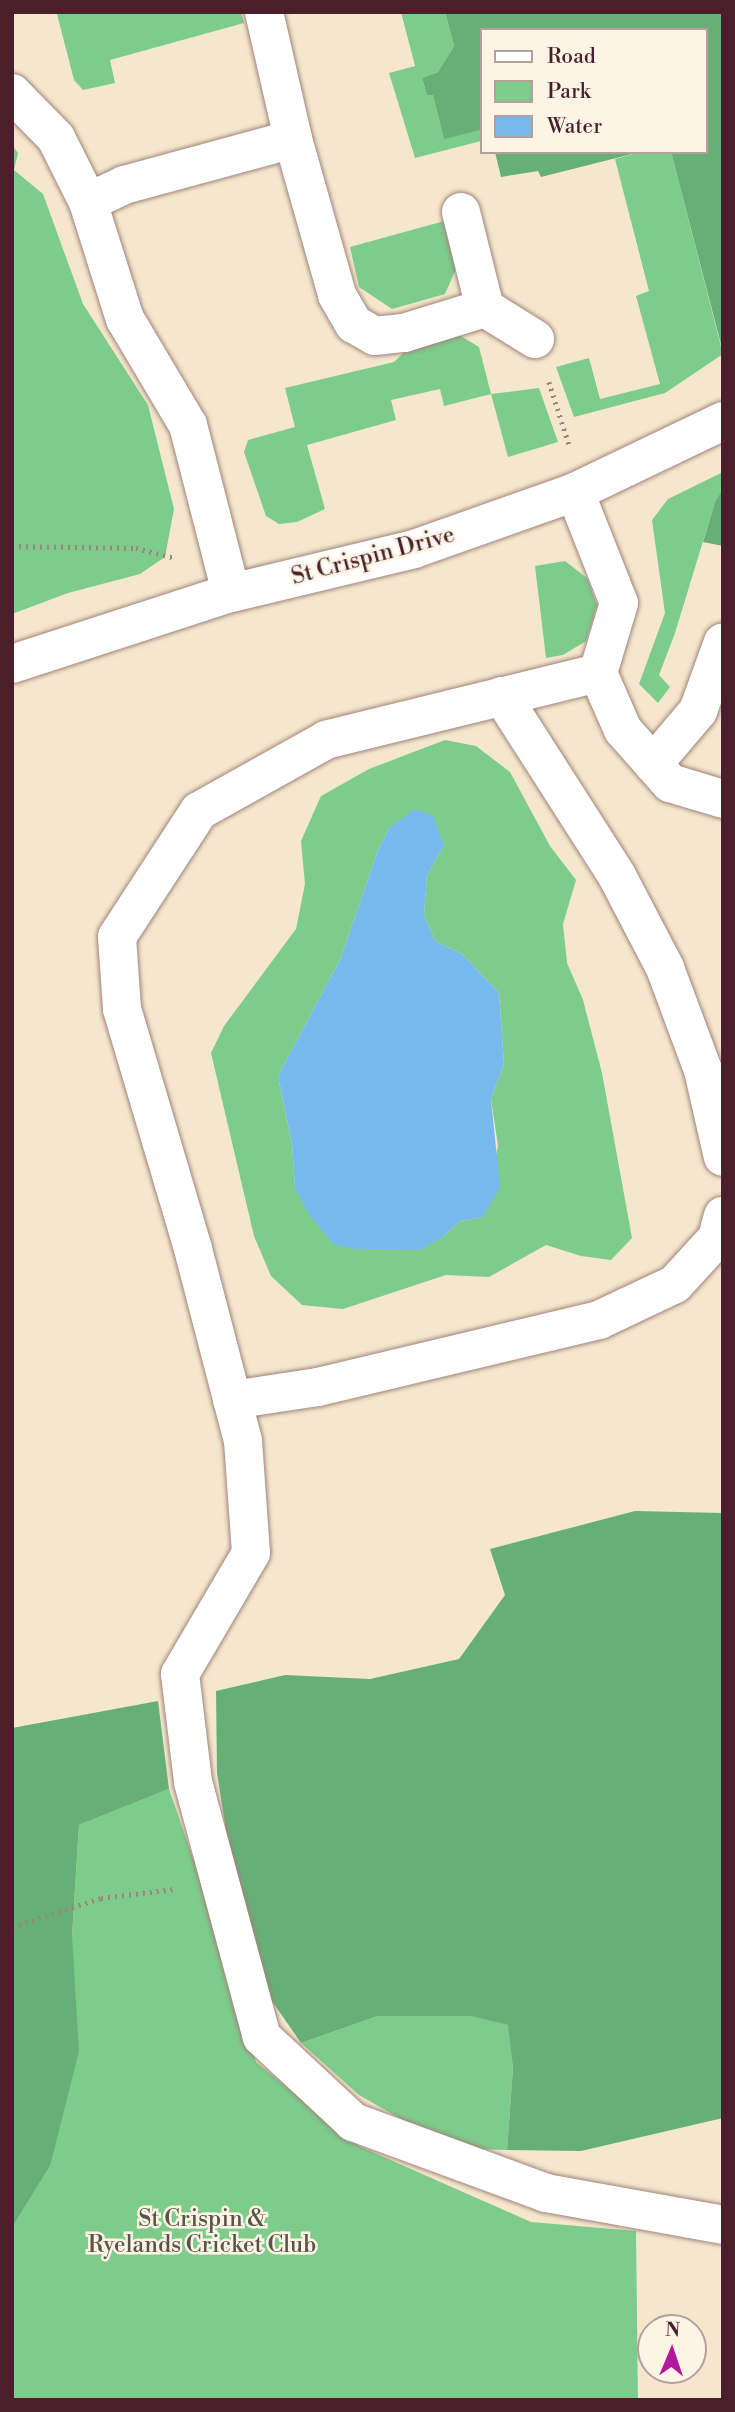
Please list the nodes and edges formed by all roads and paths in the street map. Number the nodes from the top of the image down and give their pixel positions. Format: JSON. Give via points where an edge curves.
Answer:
{"nodes":[{"id":1,"x":264,"y":12,"type":"edge"},
{"id":2,"x":12,"y":93,"type":"edge"},
{"id":3,"x":293,"y":139,"type":"junction"},
{"id":4,"x":89,"y":202,"type":"junction"},
{"id":5,"x":461,"y":212,"type":"dead end"},
{"id":6,"x":485,"y":308,"type":"junction"},
{"id":7,"x":535,"y":339,"type":"joint"},
{"id":8,"x":723,"y":421,"type":"edge"},
{"id":9,"x":580,"y":490,"type":"junction"},
{"id":10,"x":12,"y":545,"type":"edge"},
{"id":11,"x":179,"y":559,"type":"dead end"},
{"id":12,"x":231,"y":593,"type":"junction"},
{"id":13,"x":723,"y":642,"type":"edge"},
{"id":14,"x":12,"y":664,"type":"edge"},
{"id":15,"x":598,"y":673,"type":"junction"},
{"id":16,"x":502,"y":696,"type":"junction"},
{"id":17,"x":653,"y":764,"type":"junction"},
{"id":18,"x":723,"y":799,"type":"edge"},
{"id":19,"x":723,"y":1157,"type":"edge"},
{"id":20,"x":722,"y":1220,"type":"edge"},
{"id":21,"x":232,"y":1400,"type":"junction"},
{"id":22,"x":220,"y":1884,"type":"junction"},
{"id":23,"x":12,"y":1927,"type":"edge"},
{"id":24,"x":723,"y":2225,"type":"edge"}],
"edges":[{"from":1,"to":3,"type":"street"},
{"from":2,"to":4,"type":"street","via":[[56,138]]},
{"from":3,"to":4,"type":"street","via":[[124,185]]},
{"from":3,"to":6,"type":"street","via":[[337,295],[354,324],[375,336],[404,333]]},
{"from":4,"to":12,"type":"street","via":[[125,319],[188,425]]},
{"from":5,"to":6,"type":"street"},
{"from":6,"to":7,"type":"street"},
{"from":7,"to":9,"type":"path"},
{"from":8,"to":9,"type":"street","name":"St Crispin Drive"},
{"from":9,"to":12,"type":"street","name":"St Crispin Drive","via":[[414,549]]},
{"from":9,"to":15,"type":"street","via":[[619,603]]},
{"from":10,"to":11,"type":"path","via":[[136,548]]},
{"from":12,"to":14,"type":"street","name":"St Crispin Drive"},
{"from":13,"to":17,"type":"street","via":[[698,711]]},
{"from":15,"to":16,"type":"street"},
{"from":15,"to":17,"type":"street","via":[[623,730]]},
{"from":16,"to":19,"type":"street","via":[[617,876],[665,968],[703,1070]]},
{"from":16,"to":21,"type":"street","via":[[326,740],[199,811],[117,937],[122,1009]]},
{"from":17,"to":18,"type":"street","via":[[670,783]]},
{"from":20,"to":21,"type":"street","via":[[717,1238],[675,1284],[599,1320],[318,1387]]},
{"from":21,"to":22,"type":"street","via":[[243,1441],[251,1552],[180,1674],[193,1782]]},
{"from":22,"to":23,"type":"path","via":[[101,1898]]},
{"from":22,"to":24,"type":"street","via":[[262,2036],[353,2122],[546,2193]]}]}
